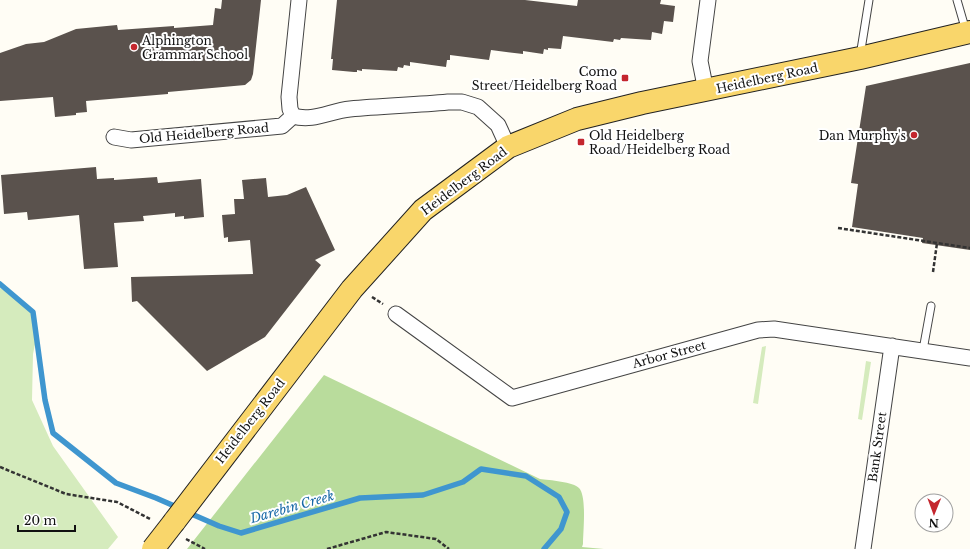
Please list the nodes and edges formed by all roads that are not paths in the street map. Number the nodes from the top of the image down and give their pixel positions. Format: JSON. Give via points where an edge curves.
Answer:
{"nodes":[{"id":1,"x":299,"y":0,"type":"edge"},
{"id":2,"x":708,"y":0,"type":"edge"},
{"id":3,"x":869,"y":0,"type":"edge"},
{"id":4,"x":957,"y":0,"type":"edge"},
{"id":5,"x":968,"y":33,"type":"edge"},
{"id":6,"x":860,"y":58,"type":"junction"},
{"id":7,"x":706,"y":91,"type":"junction"},
{"id":8,"x":293,"y":116,"type":"junction"},
{"id":9,"x":114,"y":137,"type":"dead end"},
{"id":10,"x":508,"y":147,"type":"junction"},
{"id":11,"x":931,"y":306,"type":"dead end"},
{"id":12,"x":396,"y":314,"type":"road end"},
{"id":13,"x":892,"y":346,"type":"junction"},
{"id":14,"x":923,"y":350,"type":"junction"},
{"id":15,"x":970,"y":358,"type":"edge"},
{"id":16,"x":153,"y":549,"type":"edge"},
{"id":17,"x":863,"y":549,"type":"edge"}],
"edges":[{"from":1,"to":8,"type":"street","via":[[289,97]]},
{"from":2,"to":7,"type":"street","via":[[700,61]]},
{"from":3,"to":6,"type":"lane"},
{"from":4,"to":5,"type":"lane"},
{"from":5,"to":6,"type":"main road","name":"Heidelberg Road"},
{"from":6,"to":7,"type":"main road","name":"Heidelberg Road"},
{"from":7,"to":10,"type":"main road","name":"Heidelberg Road","via":[[577,119]]},
{"from":8,"to":9,"type":"street","name":"Old Heidelberg Road","via":[[282,126],[131,140]]},
{"from":8,"to":10,"type":"street","via":[[300,119],[314,118],[348,109],[462,102],[478,108],[498,125]]},
{"from":10,"to":16,"type":"main road","name":"Heidelberg Road","bridge":true,"via":[[423,210],[352,289]]},
{"from":11,"to":14,"type":"lane"},
{"from":12,"to":13,"type":"street","name":"Arbor Street","via":[[512,398],[758,330]]},
{"from":13,"to":14,"type":"street","name":"Arbor Street"},
{"from":13,"to":17,"type":"street","name":"Bank Street"},
{"from":14,"to":15,"type":"street","name":"Arbor Street"}]}
